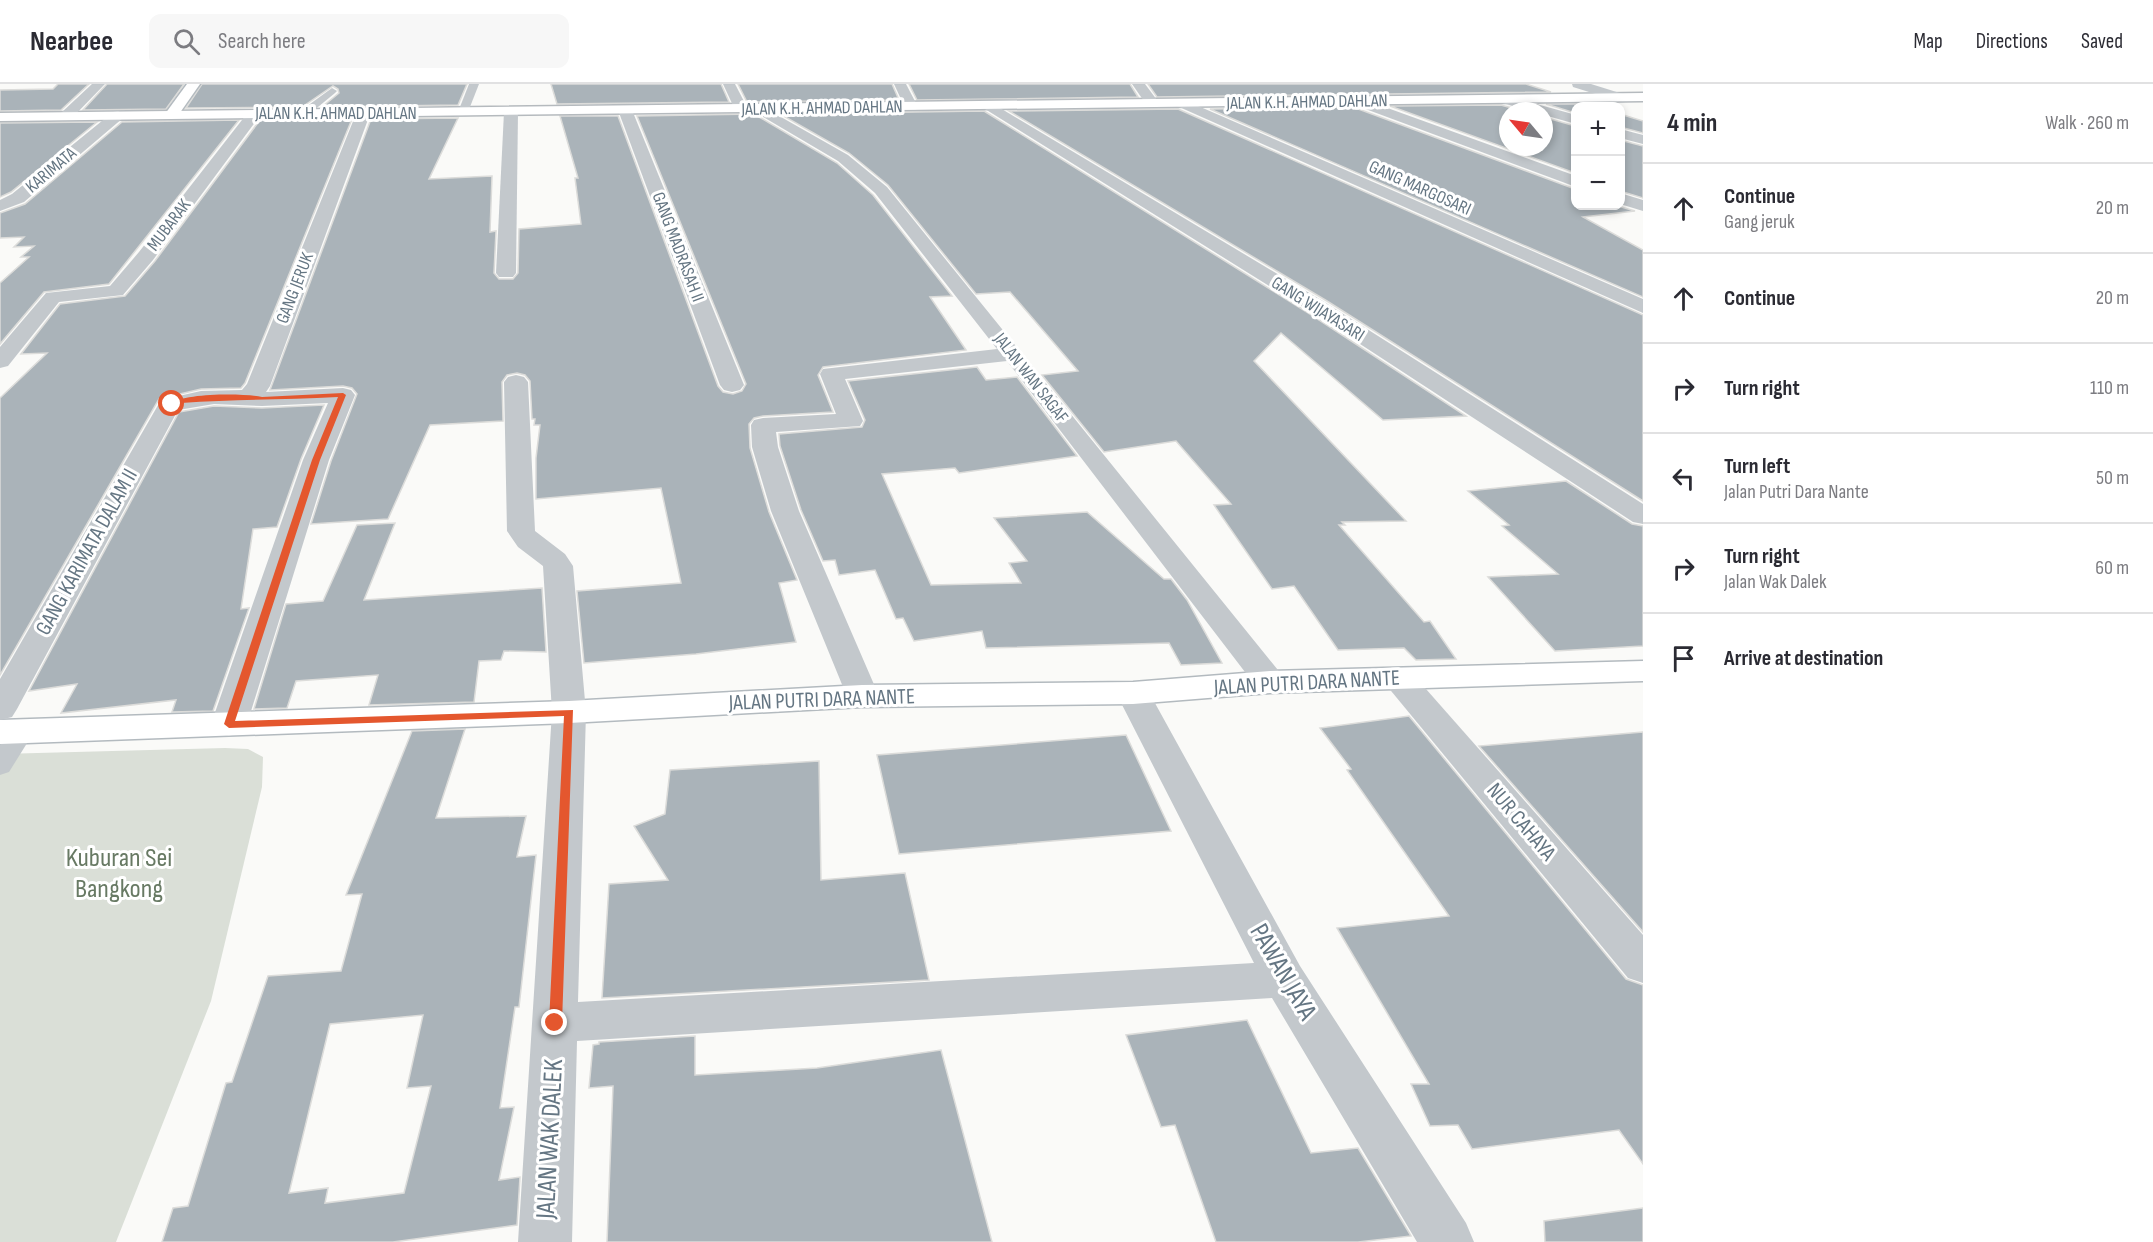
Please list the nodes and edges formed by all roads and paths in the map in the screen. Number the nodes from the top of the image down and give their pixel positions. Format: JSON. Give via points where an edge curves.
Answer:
{"nodes":[{"id":1,"x":99,"y":84,"type":"edge"},
{"id":2,"x":194,"y":84,"type":"edge"},
{"id":3,"x":474,"y":84,"type":"edge"},
{"id":4,"x":729,"y":84,"type":"edge"},
{"id":5,"x":900,"y":84,"type":"edge"},
{"id":6,"x":1138,"y":84,"type":"edge"},
{"id":7,"x":1578,"y":84,"type":"edge"},
{"id":8,"x":332,"y":91,"type":"dead end"},
{"id":9,"x":1633,"y":98,"type":"edge"},
{"id":10,"x":1504,"y":99,"type":"junction"},
{"id":11,"x":1357,"y":101,"type":"junction"},
{"id":12,"x":1182,"y":103,"type":"junction"},
{"id":13,"x":1153,"y":104,"type":"junction"},
{"id":14,"x":911,"y":106,"type":"junction"},
{"id":15,"x":990,"y":106,"type":"junction"},
{"id":16,"x":751,"y":109,"type":"junction"},
{"id":17,"x":625,"y":110,"type":"junction"},
{"id":18,"x":463,"y":112,"type":"junction"},
{"id":19,"x":511,"y":112,"type":"junction"},
{"id":20,"x":172,"y":114,"type":"junction"},
{"id":21,"x":255,"y":114,"type":"junction"},
{"id":22,"x":303,"y":114,"type":"junction"},
{"id":23,"x":363,"y":114,"type":"junction"},
{"id":24,"x":118,"y":115,"type":"junction"},
{"id":25,"x":66,"y":116,"type":"junction"},
{"id":26,"x":0,"y":117,"type":"edge"},
{"id":27,"x":1571,"y":119,"type":"edge"},
{"id":28,"x":1625,"y":135,"type":"edge"},
{"id":29,"x":1643,"y":140,"type":"edge"},
{"id":30,"x":1571,"y":181,"type":"edge"},
{"id":31,"x":18,"y":198,"type":"junction"},
{"id":32,"x":1625,"y":200,"type":"edge"},
{"id":33,"x":0,"y":206,"type":"edge"},
{"id":34,"x":1643,"y":206,"type":"edge"},
{"id":35,"x":16,"y":216,"type":"dead end"},
{"id":36,"x":506,"y":273,"type":"dead end"},
{"id":37,"x":1643,"y":307,"type":"edge"},
{"id":38,"x":30,"y":327,"type":"junction"},
{"id":39,"x":0,"y":329,"type":"edge"},
{"id":40,"x":1012,"y":354,"type":"junction"},
{"id":41,"x":0,"y":361,"type":"edge"},
{"id":42,"x":516,"y":382,"type":"dead end"},
{"id":43,"x":732,"y":384,"type":"dead end"},
{"id":44,"x":249,"y":396,"type":"junction"},
{"id":45,"x":1643,"y":516,"type":"edge"},
{"id":46,"x":1643,"y":671,"type":"edge"},
{"id":47,"x":1399,"y":679,"type":"junction"},
{"id":48,"x":1270,"y":682,"type":"junction"},
{"id":49,"x":1133,"y":693,"type":"junction"},
{"id":50,"x":862,"y":696,"type":"junction"},
{"id":51,"x":569,"y":712,"type":"junction"},
{"id":52,"x":229,"y":724,"type":"junction"},
{"id":53,"x":7,"y":725,"type":"edge"},
{"id":54,"x":0,"y":766,"type":"edge"},
{"id":55,"x":1643,"y":965,"type":"edge"},
{"id":56,"x":1284,"y":979,"type":"junction"},
{"id":57,"x":555,"y":1023,"type":"junction"},
{"id":58,"x":545,"y":1242,"type":"edge"},
{"id":59,"x":1447,"y":1242,"type":"edge"}],
"edges":[{"from":1,"to":25,"type":"street"},
{"from":2,"to":20,"type":"main road"},
{"from":3,"to":18,"type":"lane"},
{"from":4,"to":16,"type":"street"},
{"from":5,"to":14,"type":"street"},
{"from":6,"to":13,"type":"street"},
{"from":7,"to":9,"type":"street"},
{"from":8,"to":22,"type":"lane"},
{"from":9,"to":10,"type":"main road","name":"JALAN K.H. AHMAD DAHLAN"},
{"from":10,"to":11,"type":"main road","name":"JALAN K.H. AHMAD DAHLAN"},
{"from":10,"to":27,"type":"street"},
{"from":11,"to":12,"type":"main road","name":"JALAN K.H. AHMAD DAHLAN"},
{"from":11,"to":30,"type":"street"},
{"from":12,"to":13,"type":"main road","name":"JALAN K.H. AHMAD DAHLAN"},
{"from":12,"to":37,"type":"street","name":"GANG MARGOSARI"},
{"from":13,"to":15,"type":"main road","name":"JALAN K.H. AHMAD DAHLAN"},
{"from":14,"to":15,"type":"main road","name":"JALAN K.H. AHMAD DAHLAN"},
{"from":14,"to":16,"type":"main road","name":"JALAN K.H. AHMAD DAHLAN"},
{"from":15,"to":45,"type":"street","name":"GANG WIJAYASARI","via":[[1152,204]]},
{"from":16,"to":17,"type":"main road","name":"JALAN K.H. AHMAD DAHLAN"},
{"from":16,"to":40,"type":"street","name":"JALAN WAN SAGAF","via":[[843,158],[881,190]]},
{"from":17,"to":19,"type":"main road","name":"JALAN K.H. AHMAD DAHLAN"},
{"from":17,"to":43,"type":"street","name":"GANG MADRASAH II"},
{"from":18,"to":19,"type":"main road","name":"JALAN K.H. AHMAD DAHLAN"},
{"from":18,"to":23,"type":"main road","name":"JALAN K.H. AHMAD DAHLAN"},
{"from":19,"to":36,"type":"street"},
{"from":20,"to":21,"type":"main road","name":"JALAN K.H. AHMAD DAHLAN"},
{"from":20,"to":24,"type":"main road","name":"JALAN K.H. AHMAD DAHLAN"},
{"from":21,"to":22,"type":"main road","name":"JALAN K.H. AHMAD DAHLAN"},
{"from":21,"to":38,"type":"street","name":"MUBARAK","via":[[116,291],[51,298]]},
{"from":22,"to":23,"type":"main road","name":"JALAN K.H. AHMAD DAHLAN"},
{"from":23,"to":44,"type":"street","name":"GANG JERUK","via":[[258,386]]},
{"from":24,"to":25,"type":"main road","name":"JALAN K.H. AHMAD DAHLAN"},
{"from":24,"to":31,"type":"street","name":"KARIMATA"},
{"from":25,"to":26,"type":"main road","name":"JALAN K.H. AHMAD DAHLAN"},
{"from":28,"to":29,"type":"street"},
{"from":31,"to":33,"type":"street"},
{"from":31,"to":35,"type":"street","name":"KARIMATA","via":[[23,210]]},
{"from":32,"to":34,"type":"street"},
{"from":38,"to":39,"type":"street"},
{"from":38,"to":41,"type":"street"},
{"from":40,"to":48,"type":"street","name":"JALAN WAN SAGAF"},
{"from":40,"to":50,"type":"street","via":[[831,374],[851,421],[763,425],[765,447],[785,511]]},
{"from":42,"to":51,"type":"street","name":"JALAN WAK DALEK","via":[[521,531],[527,541],[558,566]]},
{"from":44,"to":52,"type":"street","via":[[262,399],[343,395],[316,460]]},
{"from":44,"to":53,"type":"street","name":"GANG KARIMATA DALAM II","via":[[169,405]]},
{"from":46,"to":47,"type":"main road","name":"JALAN PUTRI DARA NANTE"},
{"from":47,"to":48,"type":"main road","name":"JALAN PUTRI DARA NANTE"},
{"from":47,"to":55,"type":"street","name":"NUR CAHAYA"},
{"from":48,"to":49,"type":"main road","name":"JALAN PUTRI DARA NANTE"},
{"from":49,"to":50,"type":"main road","name":"JALAN PUTRI DARA NANTE"},
{"from":49,"to":56,"type":"street","name":"PAWAN JAYA"},
{"from":50,"to":51,"type":"main road","name":"JALAN PUTRI DARA NANTE"},
{"from":51,"to":52,"type":"main road","name":"JALAN PUTRI DARA NANTE"},
{"from":51,"to":57,"type":"street","name":"JALAN WAK DALEK"},
{"from":52,"to":53,"type":"main road","name":"JALAN PUTRI DARA NANTE"},
{"from":53,"to":54,"type":"lane"},
{"from":56,"to":57,"type":"street"},
{"from":56,"to":59,"type":"street","name":"PAWAN JAYA"},
{"from":57,"to":58,"type":"street","name":"JALAN WAK DALEK"}]}
